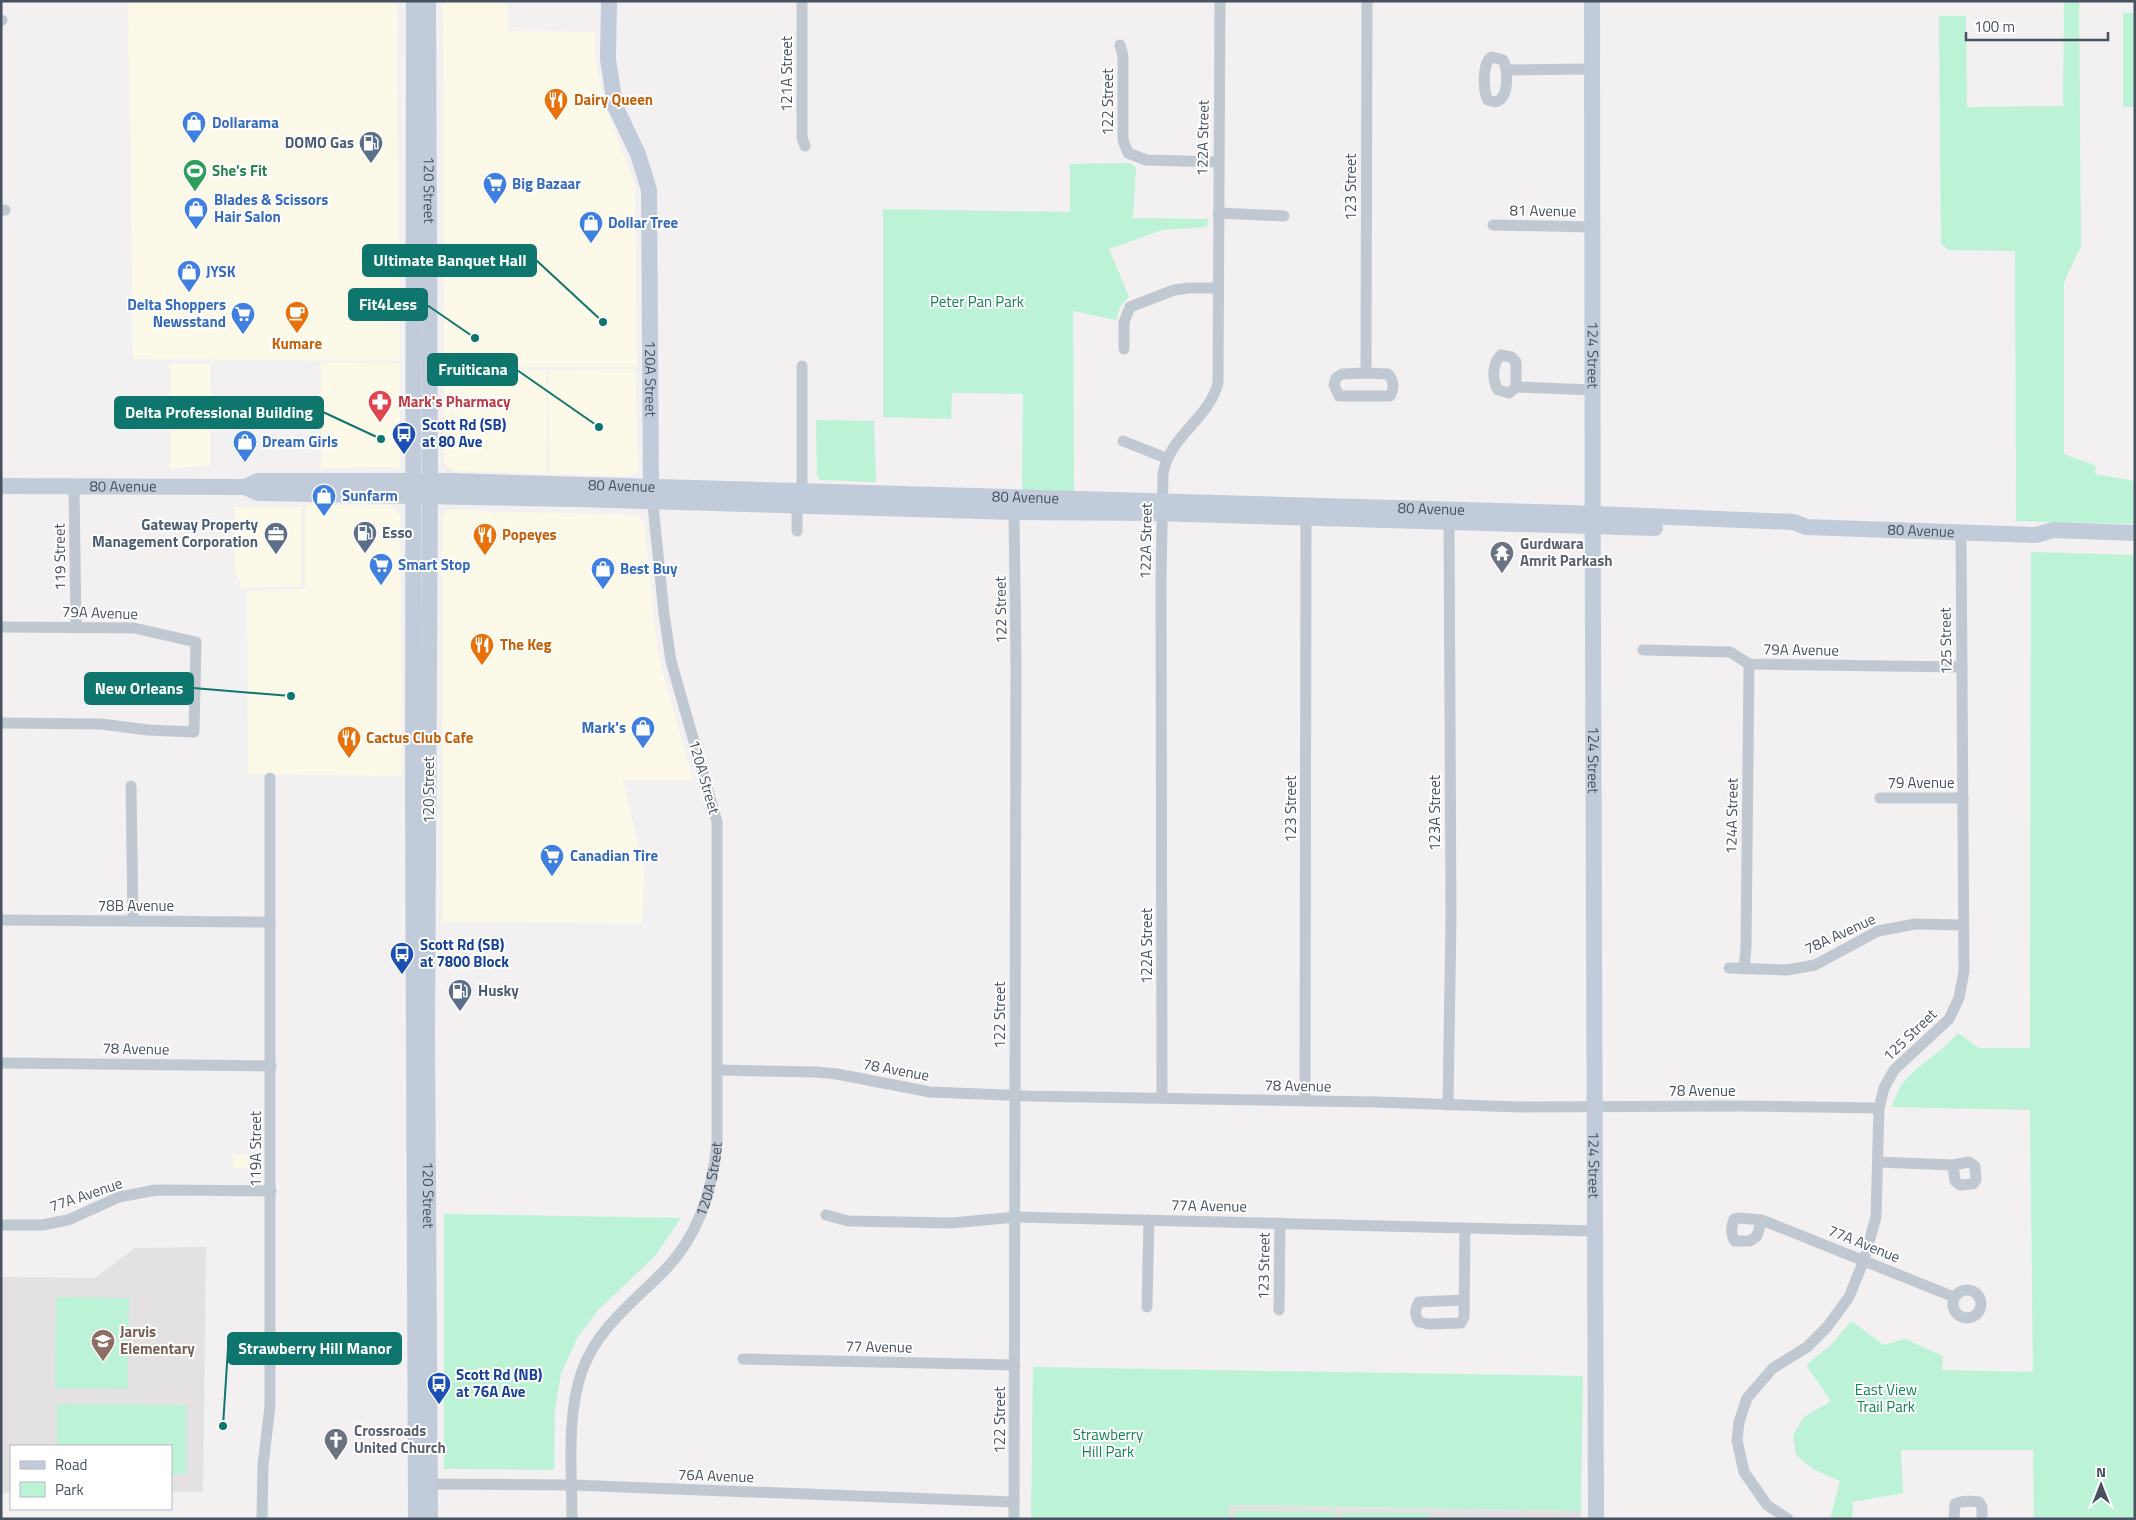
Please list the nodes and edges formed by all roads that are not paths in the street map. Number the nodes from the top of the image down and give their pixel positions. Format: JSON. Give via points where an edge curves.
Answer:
{"nodes":[{"id":1,"x":414,"y":1,"type":"edge"},
{"id":2,"x":428,"y":1,"type":"edge"},
{"id":3,"x":609,"y":1,"type":"edge"},
{"id":4,"x":802,"y":1,"type":"edge"},
{"id":5,"x":1220,"y":1,"type":"edge"},
{"id":6,"x":1367,"y":1,"type":"edge"},
{"id":7,"x":1592,"y":1,"type":"edge"},
{"id":8,"x":1120,"y":45,"type":"dead end"},
{"id":9,"x":1593,"y":69,"type":"junction"},
{"id":10,"x":1506,"y":70,"type":"dead end"},
{"id":11,"x":415,"y":142,"type":"junction"},
{"id":12,"x":805,"y":146,"type":"dead end"},
{"id":13,"x":1218,"y":162,"type":"junction"},
{"id":14,"x":429,"y":172,"type":"junction"},
{"id":15,"x":415,"y":189,"type":"junction"},
{"id":16,"x":1218,"y":213,"type":"junction"},
{"id":17,"x":1284,"y":216,"type":"dead end"},
{"id":18,"x":430,"y":217,"type":"junction"},
{"id":19,"x":1493,"y":225,"type":"dead end"},
{"id":20,"x":1592,"y":227,"type":"junction"},
{"id":21,"x":1217,"y":288,"type":"junction"},
{"id":22,"x":1124,"y":349,"type":"dead end"},
{"id":23,"x":802,"y":366,"type":"dead end"},
{"id":24,"x":1366,"y":373,"type":"junction"},
{"id":25,"x":1516,"y":388,"type":"dead end"},
{"id":26,"x":1593,"y":390,"type":"junction"},
{"id":27,"x":1123,"y":441,"type":"dead end"},
{"id":28,"x":1166,"y":458,"type":"junction"},
{"id":29,"x":1,"y":486,"type":"edge"},
{"id":30,"x":74,"y":487,"type":"junction"},
{"id":31,"x":422,"y":488,"type":"junction"},
{"id":32,"x":652,"y":495,"type":"junction"},
{"id":33,"x":800,"y":498,"type":"junction"},
{"id":34,"x":1344,"y":507,"type":"junction"},
{"id":35,"x":1162,"y":508,"type":"junction"},
{"id":36,"x":1489,"y":511,"type":"junction"},
{"id":37,"x":1014,"y":512,"type":"junction"},
{"id":38,"x":1306,"y":517,"type":"junction"},
{"id":39,"x":1594,"y":521,"type":"junction"},
{"id":40,"x":1449,"y":522,"type":"junction"},
{"id":41,"x":797,"y":531,"type":"dead end"},
{"id":42,"x":1961,"y":533,"type":"junction"},
{"id":43,"x":2135,"y":533,"type":"edge"},
{"id":44,"x":2036,"y":535,"type":"junction"},
{"id":45,"x":2135,"y":543,"type":"edge"},
{"id":46,"x":1,"y":627,"type":"edge"},
{"id":47,"x":76,"y":627,"type":"junction"},
{"id":48,"x":1643,"y":650,"type":"dead end"},
{"id":49,"x":1749,"y":664,"type":"junction"},
{"id":50,"x":1962,"y":667,"type":"junction"},
{"id":51,"x":1,"y":723,"type":"edge"},
{"id":52,"x":270,"y":778,"type":"dead end"},
{"id":53,"x":132,"y":786,"type":"dead end"},
{"id":54,"x":1880,"y":798,"type":"dead end"},
{"id":55,"x":1963,"y":798,"type":"junction"},
{"id":56,"x":1,"y":920,"type":"edge"},
{"id":57,"x":132,"y":921,"type":"junction"},
{"id":58,"x":270,"y":922,"type":"junction"},
{"id":59,"x":1962,"y":925,"type":"junction"},
{"id":60,"x":421,"y":968,"type":"junction"},
{"id":61,"x":1729,"y":968,"type":"dead end"},
{"id":62,"x":1744,"y":969,"type":"junction"},
{"id":63,"x":1,"y":1063,"type":"edge"},
{"id":64,"x":271,"y":1066,"type":"junction"},
{"id":65,"x":718,"y":1070,"type":"junction"},
{"id":66,"x":1015,"y":1095,"type":"junction"},
{"id":67,"x":1162,"y":1098,"type":"junction"},
{"id":68,"x":1305,"y":1101,"type":"junction"},
{"id":69,"x":1448,"y":1105,"type":"junction"},
{"id":70,"x":1592,"y":1107,"type":"junction"},
{"id":71,"x":1879,"y":1108,"type":"junction"},
{"id":72,"x":415,"y":1155,"type":"junction"},
{"id":73,"x":1878,"y":1162,"type":"junction"},
{"id":74,"x":1953,"y":1165,"type":"dead end"},
{"id":75,"x":271,"y":1191,"type":"junction"},
{"id":76,"x":428,"y":1203,"type":"junction"},
{"id":77,"x":826,"y":1215,"type":"dead end"},
{"id":78,"x":1015,"y":1217,"type":"junction"},
{"id":79,"x":1149,"y":1220,"type":"junction"},
{"id":80,"x":1762,"y":1220,"type":"dead end"},
{"id":81,"x":1280,"y":1223,"type":"junction"},
{"id":82,"x":1,"y":1225,"type":"edge"},
{"id":83,"x":1466,"y":1229,"type":"junction"},
{"id":84,"x":1594,"y":1231,"type":"junction"},
{"id":85,"x":1864,"y":1260,"type":"junction"},
{"id":86,"x":1954,"y":1297,"type":"dead end"},
{"id":87,"x":1464,"y":1300,"type":"dead end"},
{"id":88,"x":1147,"y":1306,"type":"dead end"},
{"id":89,"x":1279,"y":1310,"type":"dead end"},
{"id":90,"x":743,"y":1359,"type":"dead end"},
{"id":91,"x":1014,"y":1365,"type":"junction"},
{"id":92,"x":423,"y":1484,"type":"junction"},
{"id":93,"x":572,"y":1485,"type":"junction"},
{"id":94,"x":1014,"y":1502,"type":"junction"},
{"id":95,"x":1776,"y":1516,"type":"edge"},
{"id":96,"x":262,"y":1519,"type":"edge"},
{"id":97,"x":416,"y":1519,"type":"edge"},
{"id":98,"x":430,"y":1519,"type":"edge"},
{"id":99,"x":572,"y":1519,"type":"edge"},
{"id":100,"x":1014,"y":1519,"type":"edge"},
{"id":101,"x":1596,"y":1519,"type":"edge"},
{"id":102,"x":1788,"y":1519,"type":"edge"},
{"id":103,"x":1954,"y":1519,"type":"edge"},
{"id":104,"x":1982,"y":1519,"type":"edge"}],
"edges":[{"from":1,"to":11,"type":"main road","name":"120 Street"},
{"from":2,"to":14,"type":"main road","name":"120 Street"},
{"from":3,"to":32,"type":"main road","name":"120A Street","via":[[608,59],[615,106],[638,154],[649,190]]},
{"from":4,"to":12,"type":"street","name":"121A Street","via":[[802,138]]},
{"from":5,"to":13,"type":"street","name":"122A Street"},
{"from":6,"to":24,"type":"street","name":"123 Street"},
{"from":7,"to":9,"type":"main road","name":"124 Street"},
{"from":8,"to":13,"type":"street","name":"122 Street","via":[[1126,149],[1132,156],[1146,160]]},
{"from":9,"to":10,"type":"street"},
{"from":9,"to":20,"type":"main road","name":"124 Street"},
{"from":11,"to":14,"type":"main road","via":[[422,168]]},
{"from":11,"to":15,"type":"main road","name":"120 Street"},
{"from":13,"to":16,"type":"street","name":"122A Street"},
{"from":14,"to":18,"type":"main road","name":"120 Street"},
{"from":15,"to":18,"type":"main road","via":[[422,194],[424,208]]},
{"from":15,"to":31,"type":"main road","name":"120 Street"},
{"from":16,"to":17,"type":"street"},
{"from":16,"to":21,"type":"street","name":"122A Street"},
{"from":18,"to":31,"type":"main road","name":"120 Street"},
{"from":19,"to":20,"type":"street","name":"81 Avenue"},
{"from":20,"to":26,"type":"main road","name":"124 Street"},
{"from":21,"to":22,"type":"street","via":[[1174,290],[1130,307],[1124,322]]},
{"from":21,"to":28,"type":"street","name":"122A Street","via":[[1216,391]]},
{"from":23,"to":33,"type":"street"},
{"from":24,"to":24,"type":"street","via":[[1388,374],[1393,379],[1394,390],[1390,396],[1339,396],[1334,385],[1336,378],[1342,374]]},
{"from":25,"to":26,"type":"street"},
{"from":26,"to":39,"type":"main road","name":"124 Street"},
{"from":27,"to":28,"type":"street"},
{"from":28,"to":35,"type":"street","name":"122A Street"},
{"from":29,"to":30,"type":"main road","name":"80 Avenue"},
{"from":30,"to":31,"type":"main road","name":"80 Avenue","via":[[245,487],[258,493]]},
{"from":30,"to":47,"type":"street","name":"119 Street"},
{"from":31,"to":32,"type":"main road","name":"80 Avenue"},
{"from":31,"to":60,"type":"main road","name":"120 Street"},
{"from":31,"to":60,"type":"main road","name":"120 Street","via":[[414,905],[421,923]]},
{"from":32,"to":33,"type":"main road","name":"80 Avenue"},
{"from":32,"to":33,"type":"main road","name":"80 Avenue","via":[[749,504],[758,497]]},
{"from":32,"to":65,"type":"street","name":"120A Street","via":[[670,661],[717,822]]},
{"from":33,"to":35,"type":"main road","name":"80 Avenue","via":[[900,494]]},
{"from":33,"to":37,"type":"main road","name":"80 Avenue"},
{"from":33,"to":41,"type":"street"},
{"from":34,"to":35,"type":"main road","name":"80 Avenue"},
{"from":34,"to":36,"type":"main road","name":"80 Avenue"},
{"from":34,"to":38,"type":"main road","via":[[1336,511],[1315,511]]},
{"from":35,"to":37,"type":"main road","name":"80 Avenue"},
{"from":35,"to":38,"type":"main road","name":"80 Avenue"},
{"from":35,"to":67,"type":"street","name":"122A Street"},
{"from":36,"to":39,"type":"main road","name":"80 Avenue"},
{"from":36,"to":40,"type":"main road","via":[[1460,516]]},
{"from":37,"to":66,"type":"street","name":"122 Street"},
{"from":38,"to":40,"type":"main road","name":"80 Avenue"},
{"from":38,"to":68,"type":"street","name":"123 Street"},
{"from":39,"to":40,"type":"main road","name":"80 Avenue"},
{"from":39,"to":42,"type":"main road","name":"80 Avenue","via":[[1794,522],[1806,527]]},
{"from":39,"to":70,"type":"main road","name":"124 Street"},
{"from":40,"to":69,"type":"street","name":"123A Street","via":[[1451,918]]},
{"from":42,"to":44,"type":"main road","name":"80 Avenue"},
{"from":42,"to":50,"type":"street","name":"125 Street"},
{"from":43,"to":44,"type":"main road","name":"80 Avenue","via":[[2053,530]]},
{"from":44,"to":45,"type":"main road","name":"80 Avenue","via":[[2054,541]]},
{"from":46,"to":47,"type":"street","name":"79A Avenue"},
{"from":47,"to":51,"type":"street","name":"79A Avenue","via":[[134,628],[196,642],[194,732],[101,724]]},
{"from":48,"to":49,"type":"street","name":"79A Avenue","via":[[1730,652]]},
{"from":49,"to":50,"type":"street","name":"79A Avenue"},
{"from":49,"to":62,"type":"street","name":"124A Street"},
{"from":50,"to":55,"type":"street","name":"125 Street"},
{"from":52,"to":58,"type":"street","name":"119A Street"},
{"from":53,"to":57,"type":"street"},
{"from":54,"to":55,"type":"street","name":"79 Avenue"},
{"from":55,"to":59,"type":"street","name":"125 Street"},
{"from":56,"to":57,"type":"street","name":"78B Avenue"},
{"from":57,"to":58,"type":"street","name":"78B Avenue"},
{"from":58,"to":64,"type":"street","name":"119A Street"},
{"from":59,"to":62,"type":"street","name":"78A Avenue","via":[[1915,924],[1878,931],[1815,964],[1787,970]]},
{"from":59,"to":71,"type":"street","name":"125 Street","via":[[1964,971],[1960,998],[1949,1019],[1894,1070],[1884,1088]]},
{"from":60,"to":72,"type":"main road","name":"120 Street"},
{"from":60,"to":76,"type":"main road","name":"120 Street","via":[[427,1034]]},
{"from":61,"to":62,"type":"street","name":"78A Avenue"},
{"from":63,"to":64,"type":"street","name":"78 Avenue"},
{"from":64,"to":75,"type":"street","name":"119A Street"},
{"from":65,"to":66,"type":"street","name":"78 Avenue","via":[[837,1074],[930,1092]]},
{"from":65,"to":93,"type":"street","name":"120A Street","via":[[717,1142],[710,1190],[696,1227],[684,1247],[598,1338],[582,1372],[572,1419]]},
{"from":66,"to":67,"type":"street","name":"78 Avenue"},
{"from":66,"to":78,"type":"street","name":"122 Street"},
{"from":67,"to":68,"type":"street","name":"78 Avenue"},
{"from":68,"to":69,"type":"street","name":"78 Avenue"},
{"from":69,"to":70,"type":"street","name":"78 Avenue"},
{"from":70,"to":71,"type":"street","name":"78 Avenue"},
{"from":70,"to":84,"type":"main road","name":"124 Street"},
{"from":71,"to":73,"type":"street","name":"125 Street"},
{"from":72,"to":76,"type":"main road","via":[[422,1168],[422,1196]]},
{"from":72,"to":92,"type":"main road","name":"120 Street"},
{"from":73,"to":74,"type":"street"},
{"from":73,"to":85,"type":"street","name":"125 Street","via":[[1876,1217]]},
{"from":75,"to":82,"type":"street","name":"77A Avenue","via":[[156,1190],[119,1197],[68,1220],[42,1225]]},
{"from":75,"to":96,"type":"street","name":"119A Street","via":[[270,1406],[263,1466]]},
{"from":76,"to":92,"type":"main road","name":"120 Street"},
{"from":77,"to":78,"type":"street","name":"77A Avenue","via":[[848,1221],[952,1223]]},
{"from":78,"to":79,"type":"street","name":"77A Avenue"},
{"from":78,"to":91,"type":"street","name":"122 Street"},
{"from":79,"to":81,"type":"street","name":"77A Avenue"},
{"from":79,"to":88,"type":"street"},
{"from":80,"to":85,"type":"street","name":"77A Avenue"},
{"from":81,"to":83,"type":"street","name":"77A Avenue"},
{"from":81,"to":89,"type":"street","name":"123 Street"},
{"from":83,"to":84,"type":"street","name":"77A Avenue"},
{"from":83,"to":87,"type":"street"},
{"from":84,"to":101,"type":"main road","name":"124 Street"},
{"from":85,"to":86,"type":"street","name":"77A Avenue"},
{"from":85,"to":95,"type":"street","name":"125 Street","via":[[1849,1296],[1828,1326],[1807,1346],[1773,1368],[1747,1398],[1737,1440],[1744,1472]]},
{"from":90,"to":91,"type":"street","name":"77 Avenue"},
{"from":91,"to":94,"type":"street","name":"122 Street"},
{"from":92,"to":93,"type":"street","name":"76A Avenue"},
{"from":92,"to":97,"type":"main road","name":"120 Street"},
{"from":92,"to":98,"type":"main road","name":"120 Street"},
{"from":93,"to":94,"type":"street","name":"76A Avenue"},
{"from":93,"to":99,"type":"street","name":"120A Street"},
{"from":94,"to":100,"type":"street","name":"122 Street"},
{"from":95,"to":102,"type":"street","name":"125 Street"},
{"from":103,"to":104,"type":"street","via":[[1955,1504],[1975,1501],[1982,1507]]}]}
